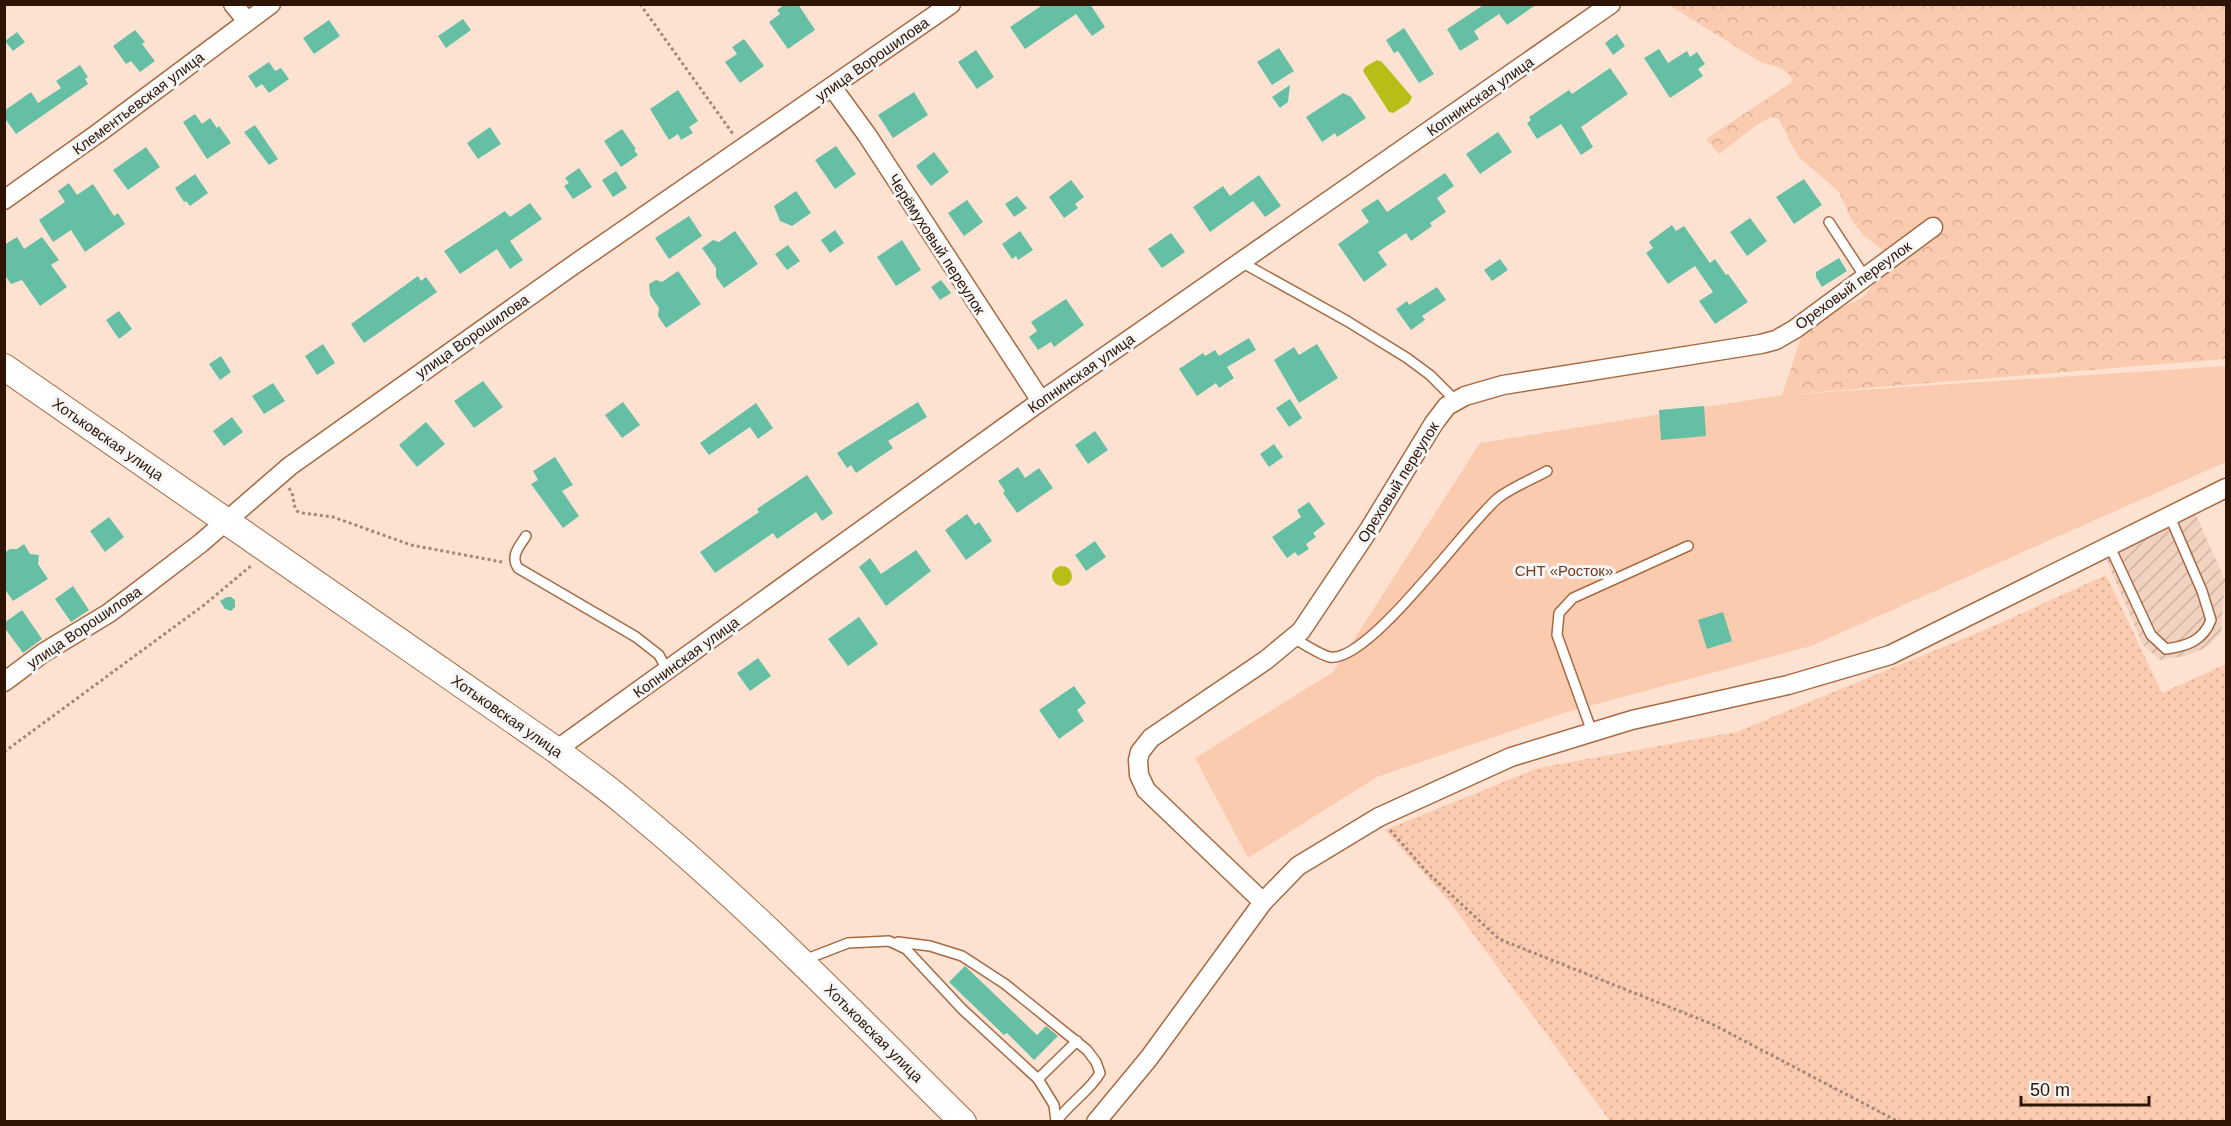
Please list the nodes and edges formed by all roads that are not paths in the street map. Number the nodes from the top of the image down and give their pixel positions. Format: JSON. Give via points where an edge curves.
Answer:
{"nodes":[{"id":1,"x":233,"y":4,"type":"edge"},
{"id":2,"x":271,"y":4,"type":"edge"},
{"id":3,"x":951,"y":4,"type":"edge"},
{"id":4,"x":1611,"y":4,"type":"edge"},
{"id":5,"x":247,"y":21,"type":"junction"},
{"id":6,"x":832,"y":87,"type":"junction"},
{"id":7,"x":4,"y":200,"type":"edge"},
{"id":8,"x":1829,"y":222,"type":"dead end"},
{"id":9,"x":1933,"y":227,"type":"dead end"},
{"id":10,"x":1240,"y":262,"type":"junction"},
{"id":11,"x":1864,"y":277,"type":"junction"},
{"id":12,"x":4,"y":367,"type":"edge"},
{"id":13,"x":1041,"y":401,"type":"junction"},
{"id":14,"x":1456,"y":401,"type":"junction"},
{"id":15,"x":1546,"y":471,"type":"dead end"},
{"id":16,"x":2226,"y":488,"type":"edge"},
{"id":17,"x":2170,"y":517,"type":"junction"},
{"id":18,"x":226,"y":521,"type":"junction"},
{"id":19,"x":526,"y":536,"type":"dead end"},
{"id":20,"x":1688,"y":546,"type":"dead end"},
{"id":21,"x":2109,"y":547,"type":"junction"},
{"id":22,"x":1293,"y":638,"type":"junction"},
{"id":23,"x":668,"y":670,"type":"junction"},
{"id":24,"x":4,"y":682,"type":"edge"},
{"id":25,"x":1592,"y":732,"type":"junction"},
{"id":26,"x":556,"y":750,"type":"junction"},
{"id":27,"x":1263,"y":902,"type":"junction"},
{"id":28,"x":890,"y":941,"type":"junction"},
{"id":29,"x":800,"y":961,"type":"junction"},
{"id":30,"x":1077,"y":1041,"type":"junction"},
{"id":31,"x":1038,"y":1079,"type":"junction"},
{"id":32,"x":963,"y":1122,"type":"edge"},
{"id":33,"x":1056,"y":1122,"type":"edge"},
{"id":34,"x":1096,"y":1122,"type":"edge"}],
"edges":[{"from":1,"to":5,"type":"street"},
{"from":2,"to":5,"type":"street","name":"Клементьевская улица"},
{"from":3,"to":6,"type":"street","name":"улица Ворошилова"},
{"from":4,"to":10,"type":"street","name":"Копнинская улица"},
{"from":5,"to":7,"type":"street","name":"Клементьевская улица"},
{"from":6,"to":13,"type":"street","name":"Черёмуховый переулок"},
{"from":6,"to":18,"type":"street","name":"улица Ворошилова","via":[[278,476]]},
{"from":8,"to":11,"type":"lane"},
{"from":9,"to":11,"type":"street","name":"Ореховый переулок"},
{"from":10,"to":13,"type":"street","name":"Копнинская улица"},
{"from":10,"to":14,"type":"lane","via":[[1407,358]]},
{"from":11,"to":14,"type":"street","name":"Ореховый переулок","via":[[1795,329],[1769,342],[1503,385]]},
{"from":12,"to":18,"type":"main road","name":"Хотьковская улица"},
{"from":13,"to":23,"type":"street","name":"Копнинская улица"},
{"from":14,"to":22,"type":"street","name":"Ореховый переулок","via":[[1434,423],[1370,528]]},
{"from":15,"to":22,"type":"lane","via":[[1499,497],[1416,591],[1351,652],[1331,657]]},
{"from":16,"to":17,"type":"street"},
{"from":17,"to":21,"type":"street"},
{"from":17,"to":21,"type":"lane","via":[[2211,620],[2207,632],[2188,645],[2166,649],[2151,636]]},
{"from":18,"to":24,"type":"street","name":"улица Ворошилова","via":[[109,613]]},
{"from":18,"to":26,"type":"main road","name":"Хотьковская улица"},
{"from":19,"to":23,"type":"lane","via":[[515,554],[518,568],[644,642]]},
{"from":20,"to":25,"type":"lane","via":[[1573,598],[1559,613],[1557,635]]},
{"from":21,"to":25,"type":"street","via":[[1890,655],[1788,685]]},
{"from":22,"to":27,"type":"street","name":"Ореховый переулок","via":[[1168,726],[1146,745],[1138,760],[1146,790]]},
{"from":23,"to":26,"type":"street","name":"Копнинская улица"},
{"from":25,"to":27,"type":"street","via":[[1511,757],[1379,817],[1298,866]]},
{"from":26,"to":29,"type":"main road","name":"Хотьковская улица","via":[[694,862]]},
{"from":27,"to":34,"type":"street","via":[[1149,1058]]},
{"from":28,"to":29,"type":"lane","via":[[849,943]]},
{"from":28,"to":30,"type":"lane","via":[[930,946],[962,956],[1005,984]]},
{"from":28,"to":31,"type":"lane","via":[[906,949],[962,1009]]},
{"from":29,"to":32,"type":"main road","name":"Хотьковская улица"},
{"from":30,"to":31,"type":"lane"},
{"from":30,"to":33,"type":"lane","via":[[1096,1062],[1100,1073]]},
{"from":31,"to":33,"type":"lane","via":[[1054,1105]]}]}
